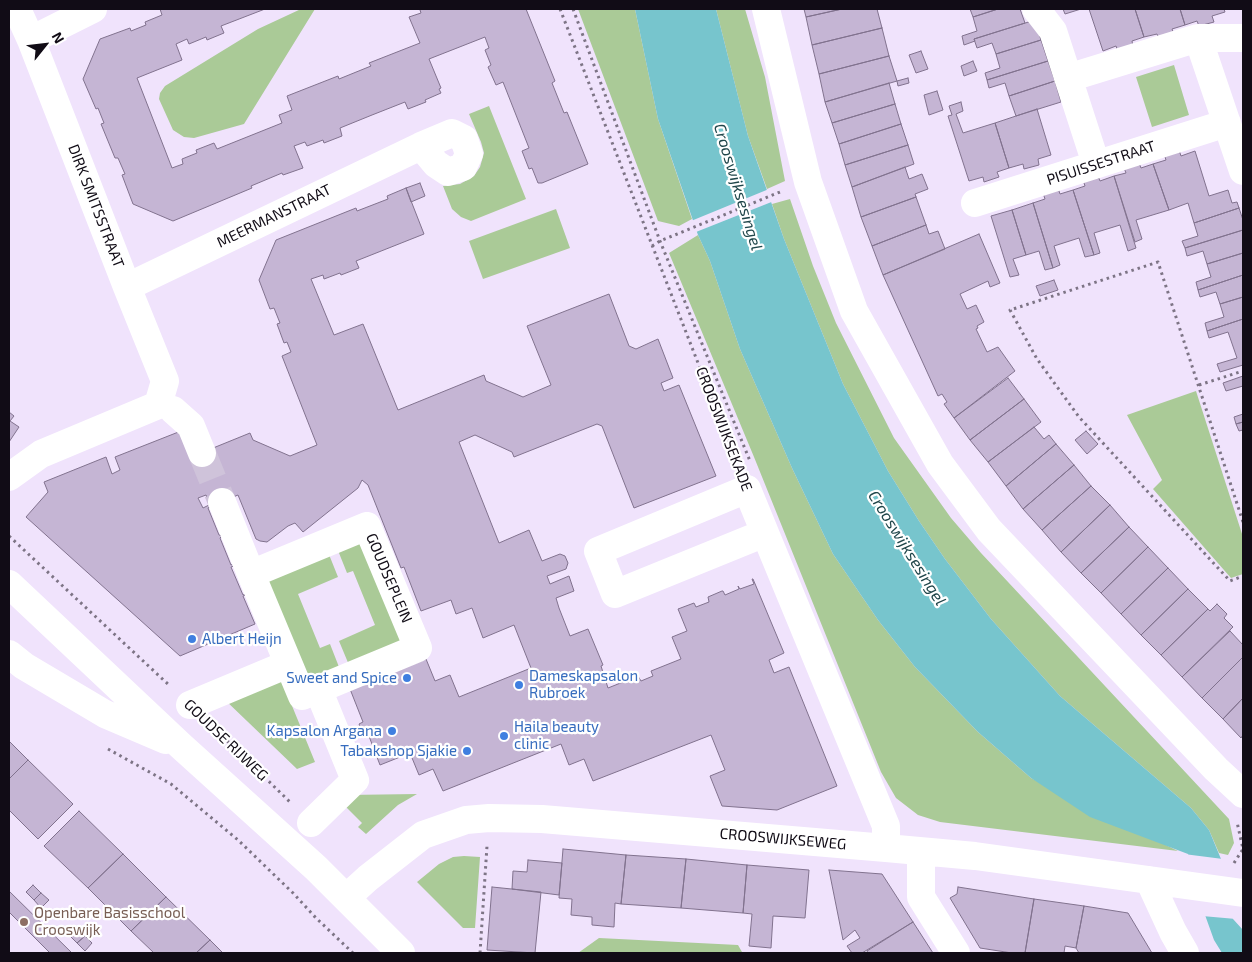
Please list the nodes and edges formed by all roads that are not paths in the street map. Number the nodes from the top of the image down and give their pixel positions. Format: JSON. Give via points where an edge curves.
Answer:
{"nodes":[{"id":1,"x":17,"y":9,"type":"edge"},
{"id":2,"x":92,"y":9,"type":"edge"},
{"id":3,"x":766,"y":9,"type":"edge"},
{"id":4,"x":1036,"y":9,"type":"edge"},
{"id":5,"x":1198,"y":38,"type":"junction"},
{"id":6,"x":1243,"y":38,"type":"edge"},
{"id":7,"x":32,"y":40,"type":"junction"},
{"id":8,"x":1068,"y":78,"type":"junction"},
{"id":9,"x":1227,"y":122,"type":"junction"},
{"id":10,"x":421,"y":146,"type":"dead end"},
{"id":11,"x":1096,"y":164,"type":"junction"},
{"id":12,"x":1243,"y":171,"type":"edge"},
{"id":13,"x":975,"y":203,"type":"dead end"},
{"id":14,"x":127,"y":287,"type":"junction"},
{"id":15,"x":165,"y":407,"type":"junction"},
{"id":16,"x":202,"y":453,"type":"tunnel mouth"},
{"id":17,"x":9,"y":477,"type":"edge"},
{"id":18,"x":222,"y":502,"type":"tunnel mouth"},
{"id":19,"x":765,"y":532,"type":"junction"},
{"id":20,"x":251,"y":574,"type":"junction"},
{"id":21,"x":9,"y":584,"type":"edge"},
{"id":22,"x":9,"y":654,"type":"edge"},
{"id":23,"x":288,"y":664,"type":"junction"},
{"id":24,"x":318,"y":689,"type":"junction"},
{"id":25,"x":190,"y":705,"type":"road end"},
{"id":26,"x":181,"y":746,"type":"junction"},
{"id":27,"x":1243,"y":794,"type":"edge"},
{"id":28,"x":311,"y":823,"type":"road end"},
{"id":29,"x":886,"y":848,"type":"junction"},
{"id":30,"x":921,"y":852,"type":"junction"},
{"id":31,"x":1149,"y":880,"type":"junction"},
{"id":32,"x":1241,"y":892,"type":"edge"},
{"id":33,"x":346,"y":898,"type":"junction"},
{"id":34,"x":402,"y":953,"type":"edge"},
{"id":35,"x":956,"y":953,"type":"edge"},
{"id":36,"x":1185,"y":953,"type":"edge"}],
"edges":[{"from":1,"to":7,"type":"street","name":"DIRK SMITSSTRAAT"},
{"from":2,"to":7,"type":"street"},
{"from":3,"to":27,"type":"street","via":[[808,182],[854,312],[940,464],[989,530]]},
{"from":4,"to":8,"type":"street","via":[[1053,31]]},
{"from":5,"to":6,"type":"street"},
{"from":5,"to":8,"type":"street"},
{"from":5,"to":9,"type":"street"},
{"from":7,"to":14,"type":"street","name":"DIRK SMITSSTRAAT"},
{"from":8,"to":11,"type":"street"},
{"from":9,"to":11,"type":"street","name":"PISUISSESTRAAT"},
{"from":9,"to":12,"type":"street"},
{"from":10,"to":14,"type":"street","name":"MEERMANSTRAAT"},
{"from":11,"to":13,"type":"street","name":"PISUISSESTRAAT"},
{"from":14,"to":15,"type":"street","name":"DIRK SMITSSTRAAT","via":[[166,381]]},
{"from":15,"to":16,"type":"street","via":[[191,426]]},
{"from":15,"to":17,"type":"street","via":[[41,454]]},
{"from":18,"to":20,"type":"street","name":"GOUDSEPLEIN"},
{"from":19,"to":19,"type":"street","name":"CROOSWIJKSEKADE","via":[[747,489],[598,551],[615,594]]},
{"from":19,"to":29,"type":"street","name":"CROOSWIJKSEKADE","via":[[886,826]]},
{"from":20,"to":23,"type":"street","name":"GOUDSEPLEIN"},
{"from":20,"to":24,"type":"street","name":"GOUDSEPLEIN","via":[[367,526],[418,648]]},
{"from":21,"to":26,"type":"street"},
{"from":22,"to":26,"type":"street","via":[[105,714]]},
{"from":23,"to":24,"type":"street","name":"GOUDSEPLEIN","via":[[302,696]]},
{"from":23,"to":25,"type":"street"},
{"from":24,"to":28,"type":"street","via":[[355,780]]},
{"from":26,"to":33,"type":"street"},
{"from":29,"to":30,"type":"street","name":"CROOSWIJKSEWEG"},
{"from":29,"to":33,"type":"street","name":"CROOSWIJKSEWEG","via":[[542,819],[466,820],[423,835]]},
{"from":30,"to":31,"type":"street","name":"CROOSWIJKSEWEG","via":[[975,856]]},
{"from":30,"to":35,"type":"street","via":[[921,897]]},
{"from":31,"to":32,"type":"street","name":"CROOSWIJKSEWEG"},
{"from":31,"to":36,"type":"street"},
{"from":33,"to":34,"type":"street"}]}
